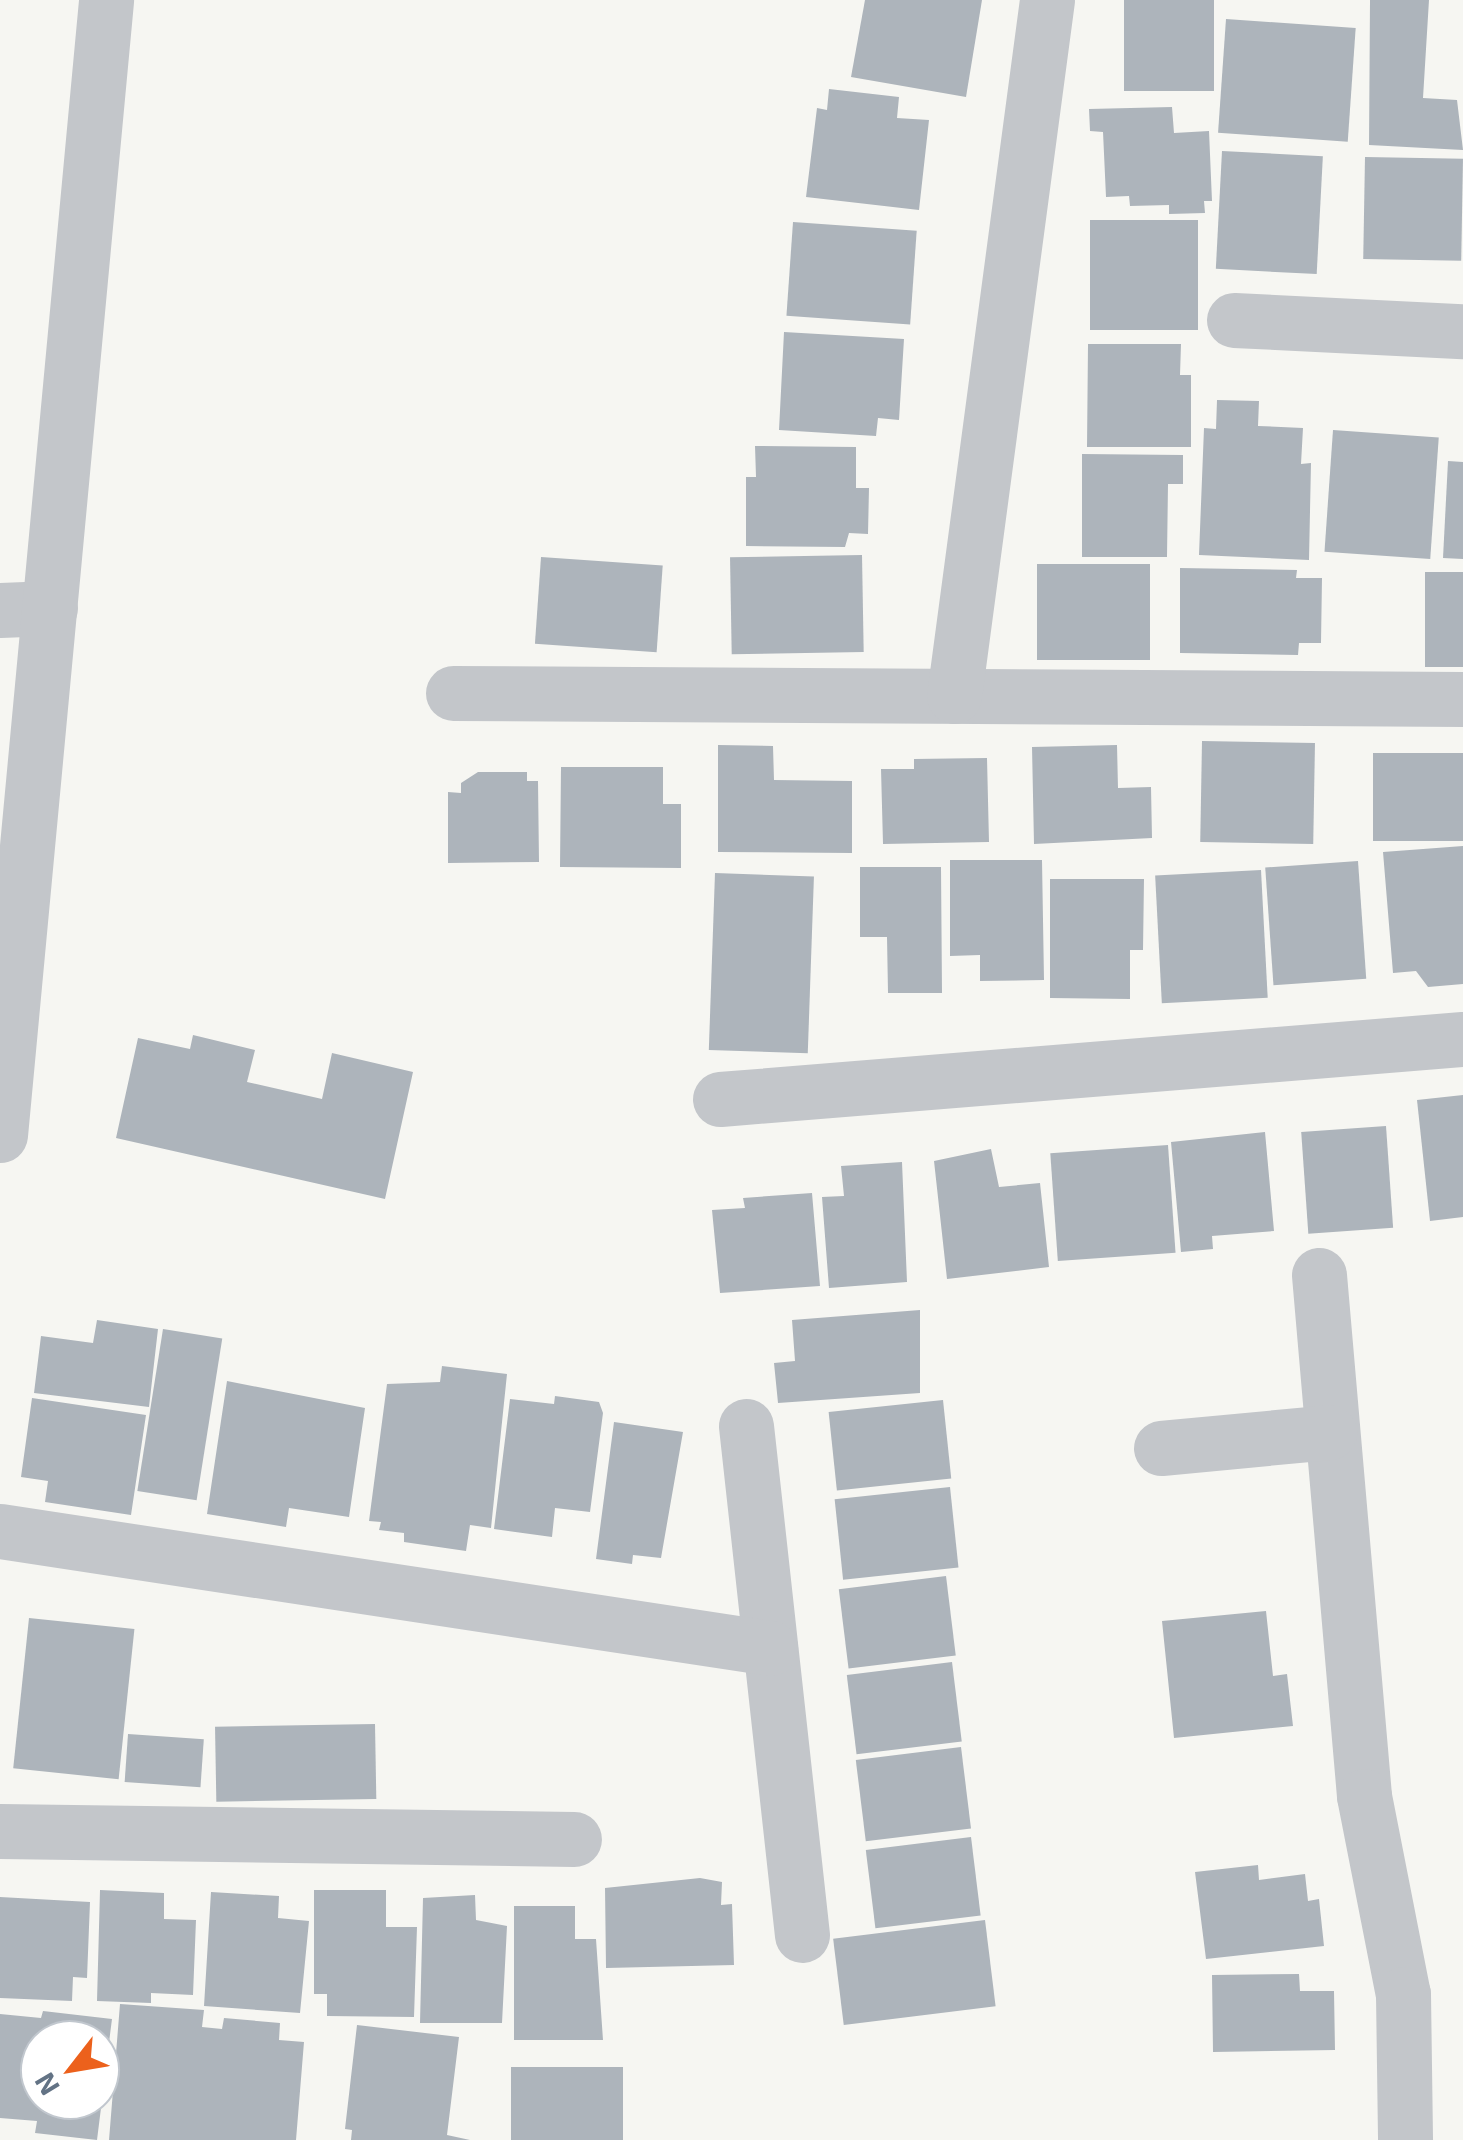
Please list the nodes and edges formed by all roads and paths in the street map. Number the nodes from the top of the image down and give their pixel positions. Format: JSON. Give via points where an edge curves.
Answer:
{"nodes":[{"id":1,"x":106,"y":0,"type":"edge"},
{"id":2,"x":1047,"y":0,"type":"edge"},
{"id":3,"x":1234,"y":320,"type":"dead end"},
{"id":4,"x":1463,"y":331,"type":"edge"},
{"id":5,"x":25,"y":609,"type":"edge"},
{"id":6,"x":453,"y":693,"type":"dead end"},
{"id":7,"x":954,"y":696,"type":"junction"},
{"id":8,"x":1463,"y":699,"type":"edge"},
{"id":9,"x":1463,"y":1038,"type":"edge"},
{"id":10,"x":720,"y":1099,"type":"dead end"},
{"id":11,"x":0,"y":1135,"type":"edge"},
{"id":12,"x":1319,"y":1274,"type":"dead end"},
{"id":13,"x":746,"y":1426,"type":"dead end"},
{"id":14,"x":1329,"y":1432,"type":"junction"},
{"id":15,"x":1161,"y":1448,"type":"dead end"},
{"id":16,"x":0,"y":1531,"type":"edge"},
{"id":17,"x":770,"y":1648,"type":"junction"},
{"id":18,"x":0,"y":1831,"type":"edge"},
{"id":19,"x":574,"y":1839,"type":"dead end"},
{"id":20,"x":802,"y":1935,"type":"dead end"},
{"id":21,"x":1405,"y":2140,"type":"edge"}],
"edges":[{"from":1,"to":5,"type":"street"},
{"from":2,"to":7,"type":"street"},
{"from":3,"to":4,"type":"street"},
{"from":5,"to":11,"type":"street"},
{"from":6,"to":7,"type":"street"},
{"from":7,"to":8,"type":"street"},
{"from":9,"to":10,"type":"street"},
{"from":12,"to":14,"type":"street"},
{"from":13,"to":17,"type":"street"},
{"from":14,"to":15,"type":"street"},
{"from":14,"to":21,"type":"street","via":[[1364,1796],[1403,1994]]},
{"from":16,"to":17,"type":"street"},
{"from":17,"to":20,"type":"street"},
{"from":18,"to":19,"type":"street"}]}
